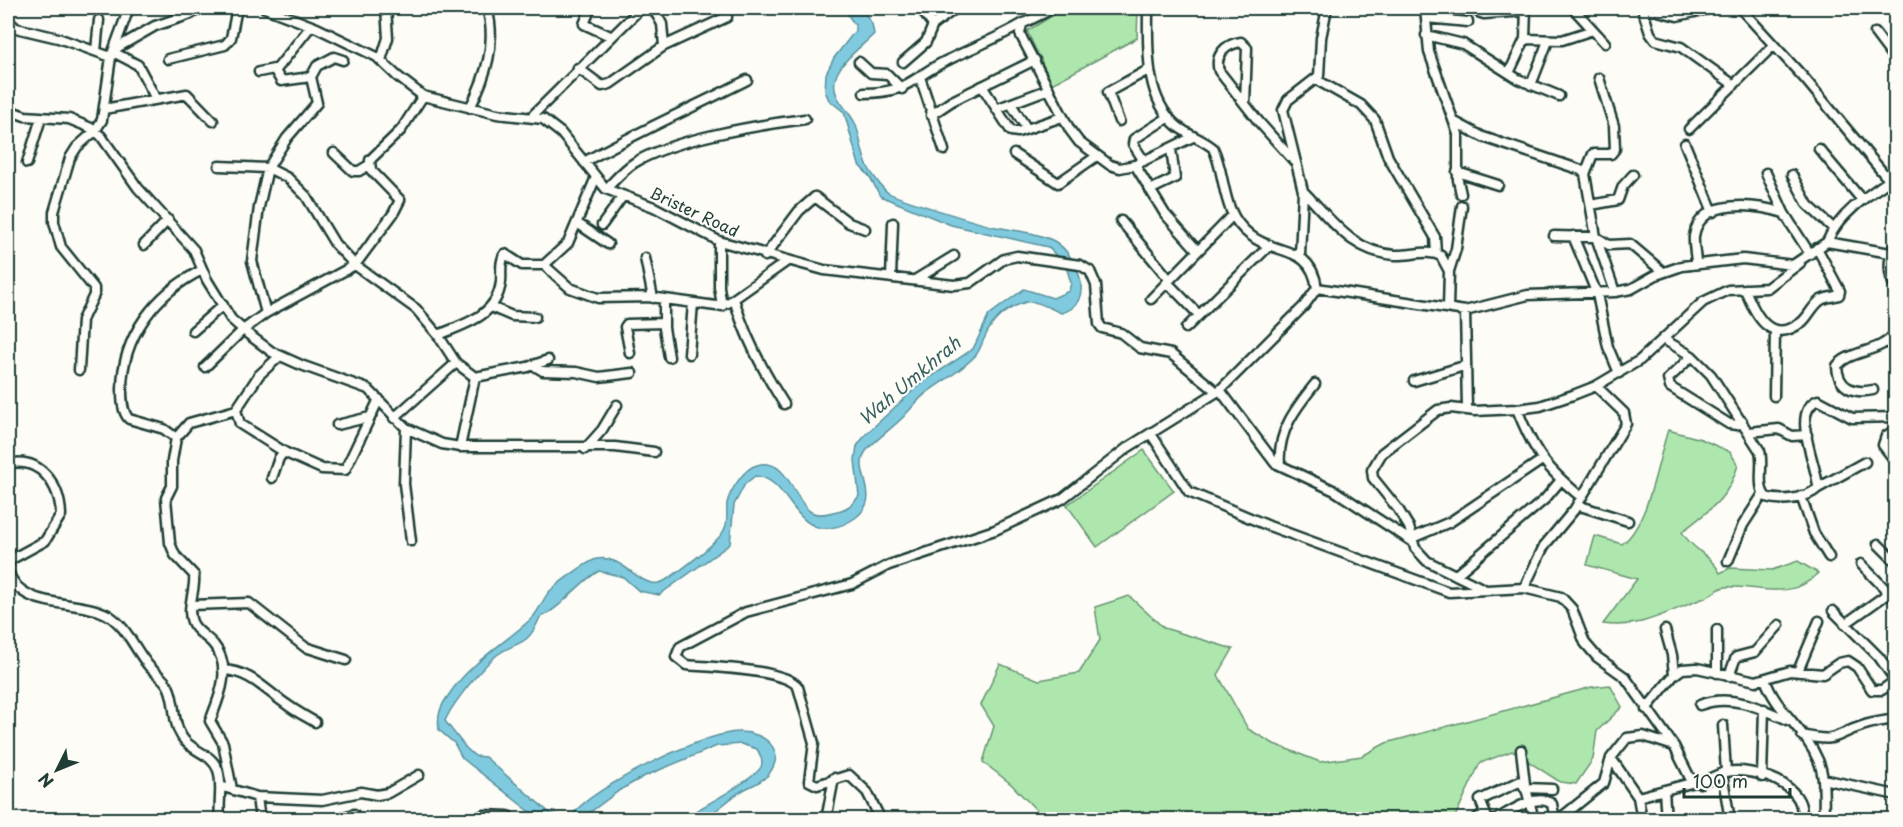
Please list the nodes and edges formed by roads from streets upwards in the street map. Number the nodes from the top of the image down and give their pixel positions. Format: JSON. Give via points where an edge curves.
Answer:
{"nodes":[{"id":1,"x":9,"y":8,"type":"edge"},
{"id":2,"x":129,"y":8,"type":"edge"},
{"id":3,"x":201,"y":8,"type":"edge"},
{"id":4,"x":237,"y":8,"type":"edge"},
{"id":5,"x":265,"y":8,"type":"edge"},
{"id":6,"x":386,"y":8,"type":"edge"},
{"id":7,"x":487,"y":8,"type":"edge"},
{"id":8,"x":591,"y":8,"type":"edge"},
{"id":9,"x":641,"y":8,"type":"edge"},
{"id":10,"x":653,"y":8,"type":"edge"},
{"id":11,"x":931,"y":8,"type":"edge"},
{"id":12,"x":956,"y":8,"type":"edge"},
{"id":13,"x":1054,"y":8,"type":"edge"},
{"id":14,"x":1148,"y":8,"type":"edge"},
{"id":15,"x":1327,"y":8,"type":"edge"},
{"id":16,"x":1425,"y":8,"type":"edge"},
{"id":17,"x":1477,"y":8,"type":"edge"},
{"id":18,"x":1573,"y":8,"type":"edge"},
{"id":19,"x":1644,"y":8,"type":"edge"},
{"id":20,"x":1713,"y":8,"type":"edge"},
{"id":21,"x":1740,"y":8,"type":"edge"},
{"id":22,"x":1527,"y":10,"type":"edge"},
{"id":23,"x":727,"y":17,"type":"dead end"},
{"id":24,"x":1426,"y":18,"type":"junction"},
{"id":25,"x":99,"y":20,"type":"dead end"},
{"id":26,"x":1468,"y":22,"type":"dead end"},
{"id":27,"x":1022,"y":24,"type":"junction"},
{"id":28,"x":311,"y":26,"type":"junction"},
{"id":29,"x":933,"y":26,"type":"junction"},
{"id":30,"x":1593,"y":30,"type":"junction"},
{"id":31,"x":1875,"y":33,"type":"dead end"},
{"id":32,"x":1426,"y":35,"type":"junction"},
{"id":33,"x":610,"y":36,"type":"junction"},
{"id":34,"x":1525,"y":39,"type":"junction"},
{"id":35,"x":1548,"y":41,"type":"junction"},
{"id":36,"x":1605,"y":43,"type":"dead end"},
{"id":37,"x":1774,"y":45,"type":"junction"},
{"id":38,"x":664,"y":46,"type":"junction"},
{"id":39,"x":96,"y":51,"type":"junction"},
{"id":40,"x":113,"y":53,"type":"junction"},
{"id":41,"x":168,"y":59,"type":"dead end"},
{"id":42,"x":343,"y":60,"type":"dead end"},
{"id":43,"x":381,"y":60,"type":"junction"},
{"id":44,"x":1035,"y":60,"type":"junction"},
{"id":45,"x":1896,"y":61,"type":"edge"},
{"id":46,"x":859,"y":62,"type":"dead end"},
{"id":47,"x":903,"y":62,"type":"dead end"},
{"id":48,"x":578,"y":68,"type":"junction"},
{"id":49,"x":1150,"y":69,"type":"junction"},
{"id":50,"x":276,"y":70,"type":"junction"},
{"id":51,"x":259,"y":72,"type":"dead end"},
{"id":52,"x":1509,"y":73,"type":"junction"},
{"id":53,"x":311,"y":77,"type":"junction"},
{"id":54,"x":920,"y":77,"type":"junction"},
{"id":55,"x":1599,"y":78,"type":"dead end"},
{"id":56,"x":747,"y":80,"type":"dead end"},
{"id":57,"x":1317,"y":80,"type":"junction"},
{"id":58,"x":1531,"y":85,"type":"junction"},
{"id":59,"x":1734,"y":85,"type":"junction"},
{"id":60,"x":982,"y":86,"type":"junction"},
{"id":61,"x":902,"y":89,"type":"junction"},
{"id":62,"x":1049,"y":89,"type":"junction"},
{"id":63,"x":864,"y":93,"type":"dead end"},
{"id":64,"x":423,"y":96,"type":"junction"},
{"id":65,"x":1559,"y":96,"type":"dead end"},
{"id":66,"x":156,"y":99,"type":"junction"},
{"id":67,"x":1011,"y":104,"type":"junction"},
{"id":68,"x":1245,"y":104,"type":"junction"},
{"id":69,"x":470,"y":108,"type":"junction"},
{"id":70,"x":104,"y":109,"type":"junction"},
{"id":71,"x":996,"y":109,"type":"junction"},
{"id":72,"x":8,"y":110,"type":"edge"},
{"id":73,"x":931,"y":115,"type":"junction"},
{"id":74,"x":532,"y":116,"type":"junction"},
{"id":75,"x":1062,"y":117,"type":"junction"},
{"id":76,"x":1169,"y":117,"type":"junction"},
{"id":77,"x":41,"y":118,"type":"junction"},
{"id":78,"x":805,"y":119,"type":"dead end"},
{"id":79,"x":213,"y":121,"type":"dead end"},
{"id":80,"x":1119,"y":122,"type":"dead end"},
{"id":81,"x":1455,"y":122,"type":"junction"},
{"id":82,"x":1027,"y":129,"type":"junction"},
{"id":83,"x":1689,"y":129,"type":"dead end"},
{"id":84,"x":95,"y":131,"type":"junction"},
{"id":85,"x":1193,"y":137,"type":"junction"},
{"id":86,"x":1685,"y":144,"type":"dead end"},
{"id":87,"x":1171,"y":148,"type":"junction"},
{"id":88,"x":1819,"y":149,"type":"dead end"},
{"id":89,"x":944,"y":150,"type":"dead end"},
{"id":90,"x":334,"y":153,"type":"dead end"},
{"id":91,"x":1014,"y":154,"type":"dead end"},
{"id":92,"x":1097,"y":156,"type":"junction"},
{"id":93,"x":584,"y":162,"type":"junction"},
{"id":94,"x":27,"y":163,"type":"dead end"},
{"id":95,"x":1140,"y":163,"type":"junction"},
{"id":96,"x":1296,"y":164,"type":"junction"},
{"id":97,"x":369,"y":165,"type":"junction"},
{"id":98,"x":219,"y":166,"type":"dead end"},
{"id":99,"x":268,"y":168,"type":"junction"},
{"id":100,"x":1458,"y":172,"type":"junction"},
{"id":101,"x":1766,"y":173,"type":"dead end"},
{"id":102,"x":1585,"y":174,"type":"junction"},
{"id":103,"x":1633,"y":175,"type":"dead end"},
{"id":104,"x":1792,"y":175,"type":"dead end"},
{"id":105,"x":596,"y":177,"type":"junction"},
{"id":106,"x":1892,"y":178,"type":"edge"},
{"id":107,"x":1498,"y":185,"type":"dead end"},
{"id":108,"x":606,"y":189,"type":"junction"},
{"id":109,"x":1150,"y":190,"type":"junction"},
{"id":110,"x":1303,"y":191,"type":"junction"},
{"id":111,"x":1461,"y":194,"type":"dead end"},
{"id":112,"x":623,"y":196,"type":"junction"},
{"id":113,"x":1862,"y":200,"type":"junction"},
{"id":114,"x":1591,"y":205,"type":"junction"},
{"id":115,"x":1462,"y":206,"type":"dead end"},
{"id":116,"x":1713,"y":212,"type":"junction"},
{"id":117,"x":1784,"y":213,"type":"junction"},
{"id":118,"x":1233,"y":215,"type":"junction"},
{"id":119,"x":168,"y":220,"type":"junction"},
{"id":120,"x":1121,"y":221,"type":"dead end"},
{"id":121,"x":577,"y":223,"type":"junction"},
{"id":122,"x":893,"y":223,"type":"dead end"},
{"id":123,"x":602,"y":225,"type":"dead end"},
{"id":124,"x":865,"y":229,"type":"dead end"},
{"id":125,"x":1834,"y":229,"type":"junction"},
{"id":126,"x":1554,"y":236,"type":"dead end"},
{"id":127,"x":1573,"y":236,"type":"junction"},
{"id":128,"x":1596,"y":237,"type":"junction"},
{"id":129,"x":719,"y":241,"type":"junction"},
{"id":130,"x":1827,"y":242,"type":"junction"},
{"id":131,"x":608,"y":244,"type":"dead end"},
{"id":132,"x":1896,"y":244,"type":"edge"},
{"id":133,"x":144,"y":245,"type":"dead end"},
{"id":134,"x":1270,"y":245,"type":"junction"},
{"id":135,"x":1197,"y":250,"type":"junction"},
{"id":136,"x":1814,"y":251,"type":"junction"},
{"id":137,"x":1436,"y":253,"type":"junction"},
{"id":138,"x":1893,"y":254,"type":"edge"},
{"id":139,"x":1300,"y":255,"type":"junction"},
{"id":140,"x":765,"y":256,"type":"junction"},
{"id":141,"x":954,"y":256,"type":"dead end"},
{"id":142,"x":645,"y":258,"type":"dead end"},
{"id":143,"x":786,"y":262,"type":"junction"},
{"id":144,"x":1800,"y":263,"type":"junction"},
{"id":145,"x":1696,"y":264,"type":"junction"},
{"id":146,"x":355,"y":265,"type":"junction"},
{"id":147,"x":544,"y":266,"type":"junction"},
{"id":148,"x":202,"y":270,"type":"junction"},
{"id":149,"x":1449,"y":271,"type":"junction"},
{"id":150,"x":1663,"y":272,"type":"junction"},
{"id":151,"x":891,"y":278,"type":"junction"},
{"id":152,"x":915,"y":281,"type":"junction"},
{"id":153,"x":1168,"y":281,"type":"junction"},
{"id":154,"x":1317,"y":288,"type":"junction"},
{"id":155,"x":1744,"y":289,"type":"junction"},
{"id":156,"x":1895,"y":289,"type":"edge"},
{"id":157,"x":1615,"y":292,"type":"junction"},
{"id":158,"x":1597,"y":294,"type":"junction"},
{"id":159,"x":654,"y":298,"type":"junction"},
{"id":160,"x":663,"y":299,"type":"junction"},
{"id":161,"x":734,"y":299,"type":"junction"},
{"id":162,"x":1151,"y":299,"type":"dead end"},
{"id":163,"x":693,"y":303,"type":"junction"},
{"id":164,"x":223,"y":305,"type":"junction"},
{"id":165,"x":722,"y":306,"type":"junction"},
{"id":166,"x":491,"y":307,"type":"junction"},
{"id":167,"x":1448,"y":308,"type":"junction"},
{"id":168,"x":1465,"y":311,"type":"junction"},
{"id":169,"x":267,"y":313,"type":"junction"},
{"id":170,"x":1199,"y":315,"type":"junction"},
{"id":171,"x":535,"y":317,"type":"dead end"},
{"id":172,"x":664,"y":323,"type":"junction"},
{"id":173,"x":1186,"y":328,"type":"dead end"},
{"id":174,"x":243,"y":330,"type":"junction"},
{"id":175,"x":1775,"y":330,"type":"junction"},
{"id":176,"x":193,"y":331,"type":"dead end"},
{"id":177,"x":1896,"y":332,"type":"edge"},
{"id":178,"x":438,"y":335,"type":"junction"},
{"id":179,"x":1663,"y":339,"type":"junction"},
{"id":180,"x":630,"y":353,"type":"dead end"},
{"id":181,"x":689,"y":354,"type":"dead end"},
{"id":182,"x":280,"y":356,"type":"junction"},
{"id":183,"x":1692,"y":356,"type":"junction"},
{"id":184,"x":669,"y":357,"type":"dead end"},
{"id":185,"x":548,"y":360,"type":"dead end"},
{"id":186,"x":456,"y":363,"type":"junction"},
{"id":187,"x":533,"y":365,"type":"junction"},
{"id":188,"x":1464,"y":366,"type":"junction"},
{"id":189,"x":205,"y":367,"type":"dead end"},
{"id":190,"x":79,"y":370,"type":"dead end"},
{"id":191,"x":632,"y":373,"type":"dead end"},
{"id":192,"x":1619,"y":373,"type":"junction"},
{"id":193,"x":475,"y":376,"type":"junction"},
{"id":194,"x":1414,"y":381,"type":"dead end"},
{"id":195,"x":1315,"y":384,"type":"dead end"},
{"id":196,"x":1596,"y":386,"type":"junction"},
{"id":197,"x":1873,"y":390,"type":"dead end"},
{"id":198,"x":1219,"y":391,"type":"junction"},
{"id":199,"x":1774,"y":396,"type":"dead end"},
{"id":200,"x":379,"y":399,"type":"junction"},
{"id":201,"x":784,"y":404,"type":"dead end"},
{"id":202,"x":617,"y":405,"type":"dead end"},
{"id":203,"x":1467,"y":409,"type":"junction"},
{"id":204,"x":1517,"y":409,"type":"junction"},
{"id":205,"x":236,"y":410,"type":"junction"},
{"id":206,"x":370,"y":417,"type":"junction"},
{"id":207,"x":1896,"y":417,"type":"edge"},
{"id":208,"x":394,"y":418,"type":"junction"},
{"id":209,"x":1742,"y":421,"type":"junction"},
{"id":210,"x":337,"y":424,"type":"dead end"},
{"id":211,"x":406,"y":429,"type":"junction"},
{"id":212,"x":1896,"y":429,"type":"edge"},
{"id":213,"x":1749,"y":432,"type":"junction"},
{"id":214,"x":1151,"y":434,"type":"junction"},
{"id":215,"x":1807,"y":435,"type":"junction"},
{"id":216,"x":176,"y":438,"type":"junction"},
{"id":217,"x":460,"y":447,"type":"junction"},
{"id":218,"x":585,"y":449,"type":"junction"},
{"id":219,"x":654,"y":452,"type":"dead end"},
{"id":220,"x":286,"y":453,"type":"junction"},
{"id":221,"x":1542,"y":460,"type":"junction"},
{"id":222,"x":1865,"y":462,"type":"dead end"},
{"id":223,"x":1896,"y":462,"type":"edge"},
{"id":224,"x":8,"y":464,"type":"edge"},
{"id":225,"x":1280,"y":465,"type":"junction"},
{"id":226,"x":272,"y":478,"type":"dead end"},
{"id":227,"x":1561,"y":480,"type":"junction"},
{"id":228,"x":1818,"y":488,"type":"junction"},
{"id":229,"x":1763,"y":494,"type":"junction"},
{"id":230,"x":1801,"y":496,"type":"junction"},
{"id":231,"x":1581,"y":497,"type":"junction"},
{"id":232,"x":1576,"y":506,"type":"junction"},
{"id":233,"x":1628,"y":521,"type":"dead end"},
{"id":234,"x":1413,"y":540,"type":"junction"},
{"id":235,"x":411,"y":541,"type":"dead end"},
{"id":236,"x":1878,"y":544,"type":"dead end"},
{"id":237,"x":1829,"y":557,"type":"dead end"},
{"id":238,"x":1728,"y":561,"type":"dead end"},
{"id":239,"x":1896,"y":562,"type":"edge"},
{"id":240,"x":1860,"y":564,"type":"dead end"},
{"id":241,"x":8,"y":566,"type":"edge"},
{"id":242,"x":8,"y":570,"type":"edge"},
{"id":243,"x":1457,"y":574,"type":"junction"},
{"id":244,"x":1524,"y":588,"type":"junction"},
{"id":245,"x":1486,"y":590,"type":"junction"},
{"id":246,"x":1893,"y":596,"type":"edge"},
{"id":247,"x":191,"y":606,"type":"junction"},
{"id":248,"x":1833,"y":611,"type":"dead end"},
{"id":249,"x":1819,"y":621,"type":"dead end"},
{"id":250,"x":1845,"y":624,"type":"junction"},
{"id":251,"x":1779,"y":625,"type":"dead end"},
{"id":252,"x":1665,"y":630,"type":"dead end"},
{"id":253,"x":1717,"y":630,"type":"dead end"},
{"id":254,"x":346,"y":660,"type":"dead end"},
{"id":255,"x":1674,"y":669,"type":"junction"},
{"id":256,"x":223,"y":670,"type":"junction"},
{"id":257,"x":1798,"y":671,"type":"junction"},
{"id":258,"x":1717,"y":673,"type":"junction"},
{"id":259,"x":1729,"y":676,"type":"junction"},
{"id":260,"x":1765,"y":679,"type":"junction"},
{"id":261,"x":1895,"y":680,"type":"edge"},
{"id":262,"x":1700,"y":705,"type":"dead end"},
{"id":263,"x":1644,"y":706,"type":"junction"},
{"id":264,"x":1764,"y":709,"type":"junction"},
{"id":265,"x":315,"y":722,"type":"dead end"},
{"id":266,"x":1791,"y":722,"type":"junction"},
{"id":267,"x":1723,"y":725,"type":"dead end"},
{"id":268,"x":1802,"y":735,"type":"junction"},
{"id":269,"x":1674,"y":746,"type":"junction"},
{"id":270,"x":1521,"y":750,"type":"dead end"},
{"id":271,"x":1611,"y":758,"type":"junction"},
{"id":272,"x":1724,"y":773,"type":"junction"},
{"id":273,"x":419,"y":774,"type":"dead end"},
{"id":274,"x":1762,"y":777,"type":"junction"},
{"id":275,"x":834,"y":778,"type":"junction"},
{"id":276,"x":1823,"y":778,"type":"junction"},
{"id":277,"x":1695,"y":782,"type":"junction"},
{"id":278,"x":220,"y":786,"type":"junction"},
{"id":279,"x":1525,"y":786,"type":"junction"},
{"id":280,"x":232,"y":789,"type":"junction"},
{"id":281,"x":1552,"y":789,"type":"dead end"},
{"id":282,"x":1664,"y":790,"type":"junction"},
{"id":283,"x":1896,"y":795,"type":"edge"},
{"id":284,"x":257,"y":797,"type":"junction"},
{"id":285,"x":1638,"y":797,"type":"junction"},
{"id":286,"x":1530,"y":801,"type":"junction"},
{"id":287,"x":354,"y":814,"type":"dead end"},
{"id":288,"x":508,"y":816,"type":"dead end"},
{"id":289,"x":1486,"y":816,"type":"edge"},
{"id":290,"x":220,"y":819,"type":"edge"},
{"id":291,"x":260,"y":819,"type":"edge"},
{"id":292,"x":333,"y":819,"type":"edge"},
{"id":293,"x":473,"y":819,"type":"edge"},
{"id":294,"x":826,"y":819,"type":"edge"},
{"id":295,"x":881,"y":819,"type":"edge"},
{"id":296,"x":1475,"y":819,"type":"edge"},
{"id":297,"x":1495,"y":819,"type":"edge"},
{"id":298,"x":1534,"y":819,"type":"edge"},
{"id":299,"x":1557,"y":819,"type":"edge"},
{"id":300,"x":1642,"y":819,"type":"edge"},
{"id":301,"x":1666,"y":819,"type":"edge"},
{"id":302,"x":1730,"y":819,"type":"edge"},
{"id":303,"x":1801,"y":819,"type":"edge"},
{"id":304,"x":1824,"y":819,"type":"edge"}],
"edges":[{"from":1,"to":39,"type":"street","via":[[8,21],[16,28]]},
{"from":2,"to":40,"type":"street"},
{"from":3,"to":40,"type":"street","via":[[155,26]]},
{"from":4,"to":41,"type":"street","via":[[231,38],[225,45]]},
{"from":5,"to":28,"type":"street","name":"Brister Road"},
{"from":6,"to":43,"type":"street","via":[[388,38]]},
{"from":7,"to":69,"type":"street","via":[[487,70]]},
{"from":8,"to":33,"type":"street","via":[[584,24]]},
{"from":9,"to":33,"type":"street"},
{"from":10,"to":38,"type":"street","via":[[662,24]]},
{"from":11,"to":29,"type":"street","via":[[926,18]]},
{"from":12,"to":29,"type":"street"},
{"from":13,"to":27,"type":"street"},
{"from":14,"to":49,"type":"street"},
{"from":15,"to":57,"type":"street"},
{"from":16,"to":24,"type":"street"},
{"from":17,"to":22,"type":"street","via":[[1484,14]]},
{"from":18,"to":30,"type":"street"},
{"from":19,"to":20,"type":"street","via":[[1677,16]]},
{"from":19,"to":59,"type":"street","via":[[1655,40],[1681,47]]},
{"from":21,"to":37,"type":"street"},
{"from":22,"to":34,"type":"street"},
{"from":23,"to":38,"type":"street"},
{"from":24,"to":26,"type":"street"},
{"from":24,"to":32,"type":"street"},
{"from":25,"to":39,"type":"street"},
{"from":27,"to":44,"type":"street","via":[[1020,33]]},
{"from":27,"to":54,"type":"street"},
{"from":28,"to":43,"type":"street","name":"Brister Road"},
{"from":28,"to":50,"type":"street"},
{"from":29,"to":47,"type":"street","via":[[926,42]]},
{"from":30,"to":35,"type":"street"},
{"from":30,"to":36,"type":"street"},
{"from":31,"to":45,"type":"street"},
{"from":32,"to":52,"type":"street","via":[[1463,44]]},
{"from":32,"to":81,"type":"street","via":[[1437,81]]},
{"from":33,"to":48,"type":"street"},
{"from":34,"to":35,"type":"street"},
{"from":34,"to":52,"type":"street"},
{"from":35,"to":58,"type":"street"},
{"from":37,"to":59,"type":"street"},
{"from":37,"to":106,"type":"street"},
{"from":38,"to":48,"type":"street","via":[[610,84],[602,86]]},
{"from":39,"to":40,"type":"street"},
{"from":40,"to":66,"type":"street","via":[[138,65]]},
{"from":40,"to":70,"type":"street"},
{"from":42,"to":53,"type":"street","via":[[334,57],[321,63]]},
{"from":43,"to":64,"type":"street","name":"Brister Road"},
{"from":44,"to":60,"type":"street"},
{"from":44,"to":62,"type":"street"},
{"from":46,"to":61,"type":"street","via":[[871,73],[887,74]]},
{"from":48,"to":74,"type":"street"},
{"from":49,"to":76,"type":"street","via":[[1155,90]]},
{"from":49,"to":80,"type":"street","via":[[1107,92]]},
{"from":50,"to":51,"type":"street"},
{"from":50,"to":53,"type":"street","via":[[281,81]]},
{"from":52,"to":58,"type":"street"},
{"from":53,"to":99,"type":"street","via":[[316,106],[292,131]]},
{"from":54,"to":61,"type":"street"},
{"from":54,"to":73,"type":"street"},
{"from":55,"to":102,"type":"street","via":[[1613,119],[1615,148],[1611,154],[1593,154]]},
{"from":56,"to":93,"type":"street"},
{"from":57,"to":96,"type":"street","via":[[1288,100],[1283,110]]},
{"from":57,"to":137,"type":"street","via":[[1360,105],[1375,120],[1388,157],[1435,237]]},
{"from":58,"to":65,"type":"street"},
{"from":59,"to":83,"type":"street"},
{"from":60,"to":71,"type":"street"},
{"from":60,"to":73,"type":"street"},
{"from":61,"to":63,"type":"street"},
{"from":62,"to":67,"type":"street"},
{"from":62,"to":75,"type":"street"},
{"from":64,"to":69,"type":"street","name":"Brister Road"},
{"from":64,"to":97,"type":"street","via":[[401,130]]},
{"from":66,"to":70,"type":"street"},
{"from":66,"to":79,"type":"street","via":[[187,94]]},
{"from":67,"to":71,"type":"street"},
{"from":67,"to":82,"type":"street"},
{"from":68,"to":68,"type":"street","via":[[1217,65],[1224,50],[1241,42],[1247,48]]},
{"from":68,"to":96,"type":"street"},
{"from":69,"to":74,"type":"street","name":"Brister Road"},
{"from":70,"to":84,"type":"street"},
{"from":71,"to":82,"type":"street","via":[[1011,131]]},
{"from":72,"to":77,"type":"street"},
{"from":73,"to":89,"type":"street"},
{"from":74,"to":93,"type":"street","name":"Brister Road","via":[[561,133]]},
{"from":75,"to":82,"type":"street"},
{"from":75,"to":92,"type":"street","via":[[1075,138]]},
{"from":76,"to":85,"type":"street"},
{"from":76,"to":95,"type":"street","via":[[1134,139]]},
{"from":77,"to":84,"type":"street","via":[[69,119]]},
{"from":77,"to":94,"type":"street"},
{"from":78,"to":108,"type":"street","via":[[746,128],[677,146],[635,163]]},
{"from":81,"to":100,"type":"street"},
{"from":81,"to":102,"type":"street","via":[[1483,137]]},
{"from":84,"to":119,"type":"street"},
{"from":84,"to":190,"type":"street","via":[[76,147],[70,158],[54,222],[65,254],[94,288],[82,320]]},
{"from":85,"to":87,"type":"street"},
{"from":85,"to":118,"type":"street","via":[[1213,148]]},
{"from":86,"to":116,"type":"street"},
{"from":87,"to":95,"type":"street"},
{"from":87,"to":109,"type":"street","via":[[1175,178]]},
{"from":88,"to":113,"type":"street"},
{"from":90,"to":97,"type":"street","via":[[353,171]]},
{"from":91,"to":92,"type":"street","via":[[1058,183]]},
{"from":92,"to":95,"type":"street","via":[[1116,168]]},
{"from":93,"to":105,"type":"street","name":"Brister Road"},
{"from":95,"to":109,"type":"street"},
{"from":96,"to":110,"type":"street"},
{"from":97,"to":146,"type":"street","via":[[400,200]]},
{"from":98,"to":99,"type":"street"},
{"from":99,"to":146,"type":"street","via":[[299,188],[329,237]]},
{"from":99,"to":169,"type":"street","via":[[252,261]]},
{"from":100,"to":107,"type":"street"},
{"from":100,"to":111,"type":"street"},
{"from":101,"to":117,"type":"street"},
{"from":102,"to":114,"type":"street"},
{"from":103,"to":114,"type":"street","via":[[1618,200]]},
{"from":104,"to":125,"type":"street","via":[[1808,205]]},
{"from":105,"to":108,"type":"street","name":"Brister Road"},
{"from":105,"to":121,"type":"street"},
{"from":106,"to":113,"type":"street"},
{"from":108,"to":112,"type":"street","name":"Brister Road"},
{"from":109,"to":135,"type":"street"},
{"from":110,"to":137,"type":"street","via":[[1354,242],[1391,254]]},
{"from":110,"to":139,"type":"street"},
{"from":112,"to":123,"type":"street"},
{"from":112,"to":129,"type":"street","name":"Brister Road","via":[[662,210]]},
{"from":113,"to":125,"type":"street"},
{"from":114,"to":128,"type":"street"},
{"from":115,"to":149,"type":"street"},
{"from":116,"to":117,"type":"street","via":[[1749,205]]},
{"from":116,"to":145,"type":"street","via":[[1702,219],[1694,237]]},
{"from":117,"to":136,"type":"street"},
{"from":118,"to":134,"type":"street","via":[[1250,236]]},
{"from":118,"to":135,"type":"street"},
{"from":119,"to":133,"type":"street"},
{"from":119,"to":148,"type":"street","via":[[194,250]]},
{"from":120,"to":153,"type":"street"},
{"from":121,"to":131,"type":"street"},
{"from":121,"to":147,"type":"street","via":[[568,243]]},
{"from":122,"to":151,"type":"street"},
{"from":124,"to":140,"type":"street","via":[[849,224],[815,197],[799,211]]},
{"from":125,"to":130,"type":"street"},
{"from":126,"to":127,"type":"street"},
{"from":127,"to":128,"type":"street"},
{"from":127,"to":158,"type":"street"},
{"from":128,"to":150,"type":"street","via":[[1609,245],[1633,246]]},
{"from":128,"to":157,"type":"street"},
{"from":129,"to":140,"type":"street","name":"Brister Road"},
{"from":129,"to":165,"type":"street"},
{"from":130,"to":136,"type":"street"},
{"from":130,"to":138,"type":"street"},
{"from":132,"to":138,"type":"street"},
{"from":134,"to":139,"type":"street"},
{"from":134,"to":170,"type":"street"},
{"from":135,"to":153,"type":"street"},
{"from":136,"to":144,"type":"street"},
{"from":136,"to":175,"type":"street","via":[[1837,284],[1839,295],[1820,301],[1800,323]]},
{"from":137,"to":149,"type":"street"},
{"from":138,"to":156,"type":"street"},
{"from":139,"to":154,"type":"street"},
{"from":140,"to":143,"type":"street","name":"Brister Road"},
{"from":141,"to":152,"type":"street"},
{"from":142,"to":159,"type":"street"},
{"from":143,"to":151,"type":"street","name":"Brister Road"},
{"from":143,"to":161,"type":"street"},
{"from":144,"to":145,"type":"street","via":[[1743,259]]},
{"from":144,"to":155,"type":"street","via":[[1774,285]]},
{"from":145,"to":150,"type":"street"},
{"from":146,"to":169,"type":"street"},
{"from":146,"to":178,"type":"street","via":[[416,309]]},
{"from":147,"to":159,"type":"street","via":[[584,295],[605,299]]},
{"from":147,"to":166,"type":"street","via":[[522,265],[510,255],[503,256],[501,284]]},
{"from":148,"to":164,"type":"street"},
{"from":148,"to":216,"type":"street","via":[[169,290],[135,332],[125,357],[122,386],[126,416],[164,429]]},
{"from":149,"to":167,"type":"street"},
{"from":150,"to":157,"type":"street"},
{"from":151,"to":152,"type":"street","name":"Brister Road"},
{"from":152,"to":198,"type":"street","name":"Brister Road","via":[[970,283],[1004,259],[1017,256],[1080,265],[1094,276],[1101,328],[1121,333],[1140,348],[1175,356]]},
{"from":153,"to":162,"type":"street"},
{"from":153,"to":170,"type":"street"},
{"from":154,"to":167,"type":"street"},
{"from":154,"to":198,"type":"street"},
{"from":155,"to":175,"type":"street","via":[[1756,314]]},
{"from":155,"to":179,"type":"street","via":[[1728,290],[1703,302]]},
{"from":157,"to":158,"type":"street"},
{"from":158,"to":168,"type":"street","via":[[1528,295]]},
{"from":158,"to":192,"type":"street","via":[[1608,347]]},
{"from":159,"to":160,"type":"street"},
{"from":160,"to":163,"type":"street"},
{"from":160,"to":172,"type":"street"},
{"from":161,"to":165,"type":"street"},
{"from":161,"to":201,"type":"street","via":[[763,371]]},
{"from":163,"to":165,"type":"street"},
{"from":163,"to":181,"type":"street"},
{"from":164,"to":174,"type":"street"},
{"from":164,"to":176,"type":"street"},
{"from":166,"to":171,"type":"street","via":[[512,316]]},
{"from":166,"to":178,"type":"street","via":[[475,321]]},
{"from":167,"to":168,"type":"street"},
{"from":168,"to":188,"type":"street"},
{"from":169,"to":174,"type":"street"},
{"from":170,"to":173,"type":"street"},
{"from":172,"to":180,"type":"street","via":[[627,324]]},
{"from":172,"to":184,"type":"street"},
{"from":174,"to":182,"type":"street"},
{"from":174,"to":189,"type":"street"},
{"from":175,"to":199,"type":"street"},
{"from":177,"to":197,"type":"street","via":[[1879,348],[1837,366],[1840,380],[1849,390]]},
{"from":178,"to":186,"type":"street"},
{"from":179,"to":183,"type":"street"},
{"from":179,"to":192,"type":"street"},
{"from":182,"to":200,"type":"street","via":[[368,389]]},
{"from":182,"to":205,"type":"street","via":[[260,375]]},
{"from":183,"to":209,"type":"street","via":[[1721,387]]},
{"from":183,"to":209,"type":"street","via":[[1668,380],[1670,387],[1729,424]]},
{"from":185,"to":187,"type":"street"},
{"from":186,"to":193,"type":"street"},
{"from":186,"to":208,"type":"street"},
{"from":187,"to":191,"type":"street","via":[[543,371],[599,377]]},
{"from":187,"to":193,"type":"street"},
{"from":188,"to":194,"type":"street"},
{"from":188,"to":203,"type":"street"},
{"from":192,"to":196,"type":"street"},
{"from":193,"to":217,"type":"street"},
{"from":195,"to":225,"type":"street","via":[[1283,432]]},
{"from":196,"to":204,"type":"street","via":[[1556,402]]},
{"from":196,"to":231,"type":"street","via":[[1624,413],[1626,424]]},
{"from":198,"to":214,"type":"street"},
{"from":198,"to":225,"type":"street","via":[[1269,458]]},
{"from":200,"to":206,"type":"street"},
{"from":200,"to":208,"type":"street"},
{"from":202,"to":218,"type":"street"},
{"from":203,"to":204,"type":"street"},
{"from":203,"to":234,"type":"street","via":[[1438,410],[1375,462],[1372,470],[1376,485],[1398,509]]},
{"from":204,"to":221,"type":"street"},
{"from":205,"to":216,"type":"street","via":[[189,423]]},
{"from":205,"to":220,"type":"street","via":[[240,424]]},
{"from":206,"to":210,"type":"street"},
{"from":206,"to":220,"type":"street","via":[[345,470],[322,469]]},
{"from":207,"to":215,"type":"street","via":[[1852,418],[1818,400],[1807,409]]},
{"from":208,"to":211,"type":"street"},
{"from":209,"to":213,"type":"street"},
{"from":211,"to":217,"type":"street"},
{"from":211,"to":235,"type":"street","via":[[404,484]]},
{"from":212,"to":223,"type":"street","via":[[1886,436],[1883,445]]},
{"from":213,"to":215,"type":"street","via":[[1779,429],[1792,436]]},
{"from":213,"to":229,"type":"street","via":[[1762,459]]},
{"from":214,"to":245,"type":"street","via":[[1189,492],[1435,587],[1461,593]]},
{"from":214,"to":275,"type":"street","via":[[1062,499],[1032,515],[907,558],[852,584],[746,612],[680,647],[676,657],[686,665],[773,675],[794,682],[814,743],[809,781],[817,785]]},
{"from":215,"to":228,"type":"street"},
{"from":216,"to":247,"type":"street","via":[[172,486],[166,503],[172,550],[194,575]]},
{"from":217,"to":218,"type":"street"},
{"from":218,"to":219,"type":"street","via":[[615,447]]},
{"from":220,"to":226,"type":"street","via":[[281,454]]},
{"from":221,"to":227,"type":"street"},
{"from":221,"to":234,"type":"street","via":[[1450,522]]},
{"from":222,"to":228,"type":"street"},
{"from":224,"to":241,"type":"street","via":[[22,461],[41,470],[57,492],[61,515],[45,541],[10,560]]},
{"from":225,"to":234,"type":"street","via":[[1335,491]]},
{"from":227,"to":231,"type":"street"},
{"from":227,"to":243,"type":"street","via":[[1545,499]]},
{"from":228,"to":230,"type":"street"},
{"from":229,"to":230,"type":"street","via":[[1773,499]]},
{"from":229,"to":238,"type":"street","via":[[1743,525]]},
{"from":230,"to":237,"type":"street","via":[[1814,533]]},
{"from":231,"to":232,"type":"street"},
{"from":232,"to":233,"type":"street"},
{"from":232,"to":244,"type":"street","via":[[1544,546]]},
{"from":234,"to":243,"type":"street","via":[[1427,561]]},
{"from":236,"to":239,"type":"street"},
{"from":240,"to":246,"type":"street"},
{"from":242,"to":278,"type":"street","via":[[13,582],[26,592],[59,605],[108,615],[130,635],[147,664],[170,689],[181,736],[210,757],[217,768]]},
{"from":243,"to":245,"type":"street"},
{"from":244,"to":245,"type":"street"},
{"from":244,"to":263,"type":"street","via":[[1549,592],[1567,602],[1585,643],[1597,657],[1618,670]]},
{"from":246,"to":250,"type":"street"},
{"from":247,"to":254,"type":"street","via":[[249,603],[305,647]]},
{"from":247,"to":256,"type":"street","via":[[192,622],[219,652]]},
{"from":248,"to":250,"type":"street"},
{"from":249,"to":257,"type":"street"},
{"from":250,"to":261,"type":"street","via":[[1879,657]]},
{"from":251,"to":259,"type":"street","via":[[1755,652],[1736,657]]},
{"from":252,"to":255,"type":"street"},
{"from":253,"to":258,"type":"street"},
{"from":255,"to":258,"type":"street"},
{"from":255,"to":263,"type":"street"},
{"from":256,"to":265,"type":"street","via":[[251,677]]},
{"from":256,"to":280,"type":"street","via":[[219,700],[210,721],[223,743]]},
{"from":257,"to":260,"type":"street"},
{"from":257,"to":261,"type":"street","via":[[1823,674],[1848,661],[1857,667],[1872,690],[1882,690]]},
{"from":258,"to":259,"type":"street"},
{"from":259,"to":260,"type":"street"},
{"from":260,"to":266,"type":"street","via":[[1771,696]]},
{"from":261,"to":268,"type":"street","via":[[1896,719],[1864,725],[1834,739]]},
{"from":262,"to":264,"type":"street","via":[[1727,700]]},
{"from":263,"to":269,"type":"street"},
{"from":264,"to":266,"type":"street"},
{"from":264,"to":274,"type":"street"},
{"from":266,"to":268,"type":"street"},
{"from":267,"to":272,"type":"street"},
{"from":268,"to":276,"type":"street","via":[[1817,757]]},
{"from":269,"to":271,"type":"street","via":[[1635,736],[1620,743]]},
{"from":269,"to":277,"type":"street","via":[[1688,776]]},
{"from":270,"to":279,"type":"street"},
{"from":271,"to":285,"type":"street"},
{"from":271,"to":299,"type":"street","via":[[1604,783]]},
{"from":272,"to":274,"type":"street"},
{"from":272,"to":277,"type":"street"},
{"from":272,"to":302,"type":"street"},
{"from":273,"to":284,"type":"street","via":[[388,793],[377,795],[361,792],[322,800]]},
{"from":274,"to":303,"type":"street","via":[[1782,783],[1798,796],[1802,803]]},
{"from":275,"to":294,"type":"street"},
{"from":275,"to":295,"type":"street","via":[[845,774],[857,781]]},
{"from":276,"to":283,"type":"street"},
{"from":276,"to":304,"type":"street"},
{"from":277,"to":282,"type":"street"},
{"from":278,"to":280,"type":"street"},
{"from":278,"to":290,"type":"street"},
{"from":279,"to":281,"type":"street"},
{"from":279,"to":286,"type":"street"},
{"from":279,"to":289,"type":"street","via":[[1518,781],[1483,797],[1480,804]]},
{"from":280,"to":284,"type":"street"},
{"from":282,"to":285,"type":"street"},
{"from":282,"to":301,"type":"street"},
{"from":284,"to":291,"type":"street"},
{"from":285,"to":300,"type":"street"},
{"from":286,"to":297,"type":"street"},
{"from":286,"to":298,"type":"street"},
{"from":286,"to":299,"type":"street","via":[[1549,801]]},
{"from":287,"to":292,"type":"street"},
{"from":288,"to":293,"type":"street","via":[[484,815]]},
{"from":289,"to":296,"type":"street"}]}
